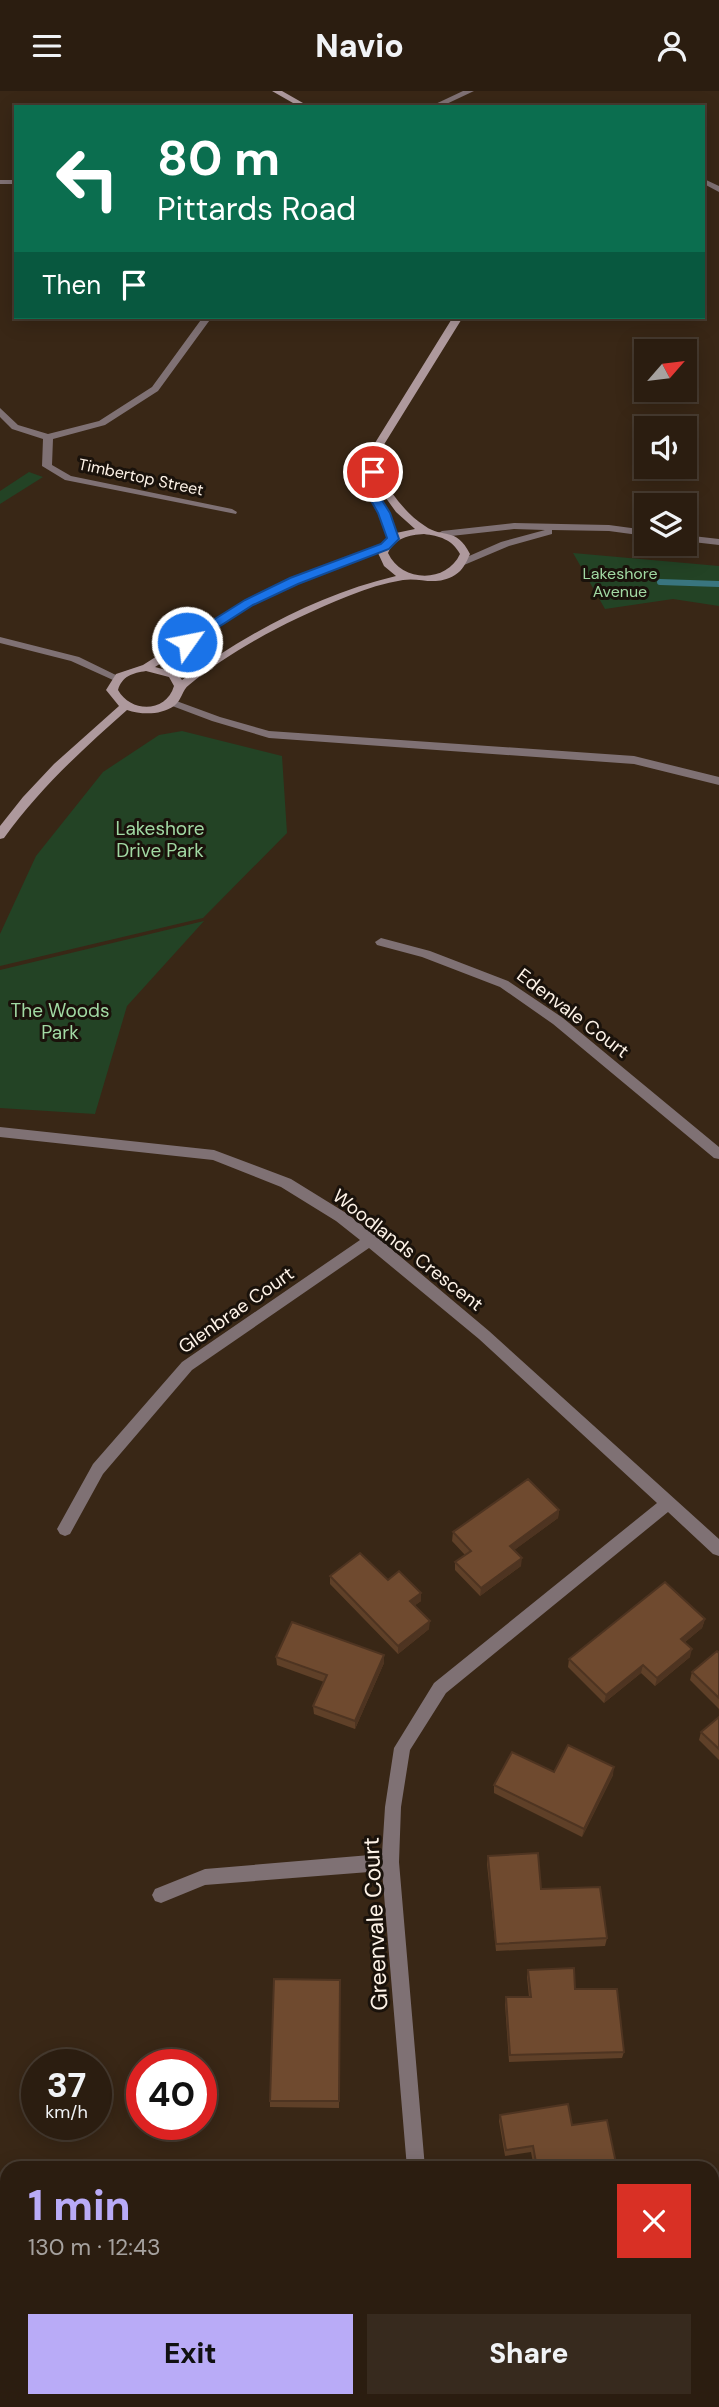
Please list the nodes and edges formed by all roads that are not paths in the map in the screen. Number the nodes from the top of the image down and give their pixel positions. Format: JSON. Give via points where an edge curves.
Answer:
{"nodes":[{"id":1,"x":276,"y":91,"type":"edge"},
{"id":2,"x":470,"y":91,"type":"edge"},
{"id":3,"x":302,"y":105,"type":"edge"},
{"id":4,"x":438,"y":105,"type":"edge"},
{"id":5,"x":206,"y":319,"type":"edge"},
{"id":6,"x":457,"y":319,"type":"edge"},
{"id":7,"x":0,"y":411,"type":"edge"},
{"id":8,"x":48,"y":437,"type":"junction"},
{"id":9,"x":373,"y":472,"type":"junction"},
{"id":10,"x":232,"y":512,"type":"dead end"},
{"id":11,"x":566,"y":528,"type":"junction"},
{"id":12,"x":424,"y":531,"type":"junction"},
{"id":13,"x":634,"y":531,"type":"edge"},
{"id":14,"x":442,"y":534,"type":"junction"},
{"id":15,"x":697,"y":539,"type":"edge"},
{"id":16,"x":719,"y":542,"type":"edge"},
{"id":17,"x":389,"y":543,"type":"junction"},
{"id":18,"x":464,"y":562,"type":"junction"},
{"id":19,"x":407,"y":576,"type":"junction"},
{"id":20,"x":0,"y":640,"type":"edge"},
{"id":21,"x":146,"y":668,"type":"junction"},
{"id":22,"x":117,"y":678,"type":"junction"},
{"id":23,"x":180,"y":686,"type":"junction"},
{"id":24,"x":172,"y":702,"type":"junction"},
{"id":25,"x":125,"y":706,"type":"junction"},
{"id":26,"x":719,"y":781,"type":"edge"},
{"id":27,"x":0,"y":835,"type":"edge"},
{"id":28,"x":382,"y":942,"type":"dead end"},
{"id":29,"x":0,"y":1132,"type":"edge"},
{"id":30,"x":719,"y":1154,"type":"edge"},
{"id":31,"x":371,"y":1241,"type":"junction"},
{"id":32,"x":668,"y":1503,"type":"junction"},
{"id":33,"x":65,"y":1529,"type":"dead end"},
{"id":34,"x":719,"y":1549,"type":"edge"},
{"id":35,"x":390,"y":1862,"type":"junction"},
{"id":36,"x":161,"y":1895,"type":"dead end"},
{"id":37,"x":415,"y":2161,"type":"edge"}],
"edges":[{"from":1,"to":3,"type":"street"},
{"from":2,"to":4,"type":"street"},
{"from":5,"to":8,"type":"street","via":[[155,389],[102,423]]},
{"from":6,"to":9,"type":"street","via":[[375,451]]},
{"from":7,"to":8,"type":"street","via":[[15,427]]},
{"from":8,"to":10,"type":"street","name":"Timbertop Street","via":[[47,466],[68,478]]},
{"from":9,"to":12,"type":"street","via":[[400,510]]},
{"from":9,"to":17,"type":"street","via":[[374,497],[384,513]]},
{"from":11,"to":13,"type":"street"},
{"from":11,"to":14,"type":"street","via":[[514,526]]},
{"from":11,"to":18,"type":"street","via":[[505,544]]},
{"from":12,"to":14,"type":"street"},
{"from":12,"to":17,"type":"street"},
{"from":14,"to":18,"type":"street","via":[[462,546]]},
{"from":15,"to":16,"type":"street"},
{"from":17,"to":19,"type":"street","via":[[384,560]]},
{"from":17,"to":21,"type":"street","via":[[249,602]]},
{"from":18,"to":19,"type":"street","via":[[441,576]]},
{"from":19,"to":23,"type":"street","via":[[315,604],[229,650]]},
{"from":20,"to":22,"type":"street","via":[[75,659]]},
{"from":21,"to":22,"type":"street"},
{"from":21,"to":23,"type":"street","via":[[173,675]]},
{"from":22,"to":25,"type":"street","via":[[112,690]]},
{"from":23,"to":24,"type":"street"},
{"from":24,"to":25,"type":"street","via":[[154,709]]},
{"from":24,"to":26,"type":"street","via":[[269,734],[634,761]]},
{"from":25,"to":27,"type":"street","via":[[72,753]]},
{"from":28,"to":30,"type":"street","name":"Edenvale Court","via":[[504,984],[558,1021]]},
{"from":29,"to":31,"type":"street","name":"Woodlands Crescent","via":[[214,1155],[286,1183]]},
{"from":31,"to":32,"type":"street","name":"Woodlands Crescent","via":[[484,1335]]},
{"from":31,"to":33,"type":"street","name":"Glenbrae Court","via":[[187,1366],[98,1469]]},
{"from":32,"to":34,"type":"street","name":"Woodlands Crescent"},
{"from":32,"to":35,"type":"street","name":"Greenvale Court","via":[[440,1688],[402,1748]]},
{"from":35,"to":36,"type":"street","via":[[205,1877]]},
{"from":35,"to":37,"type":"street","name":"Greenvale Court"}]}
